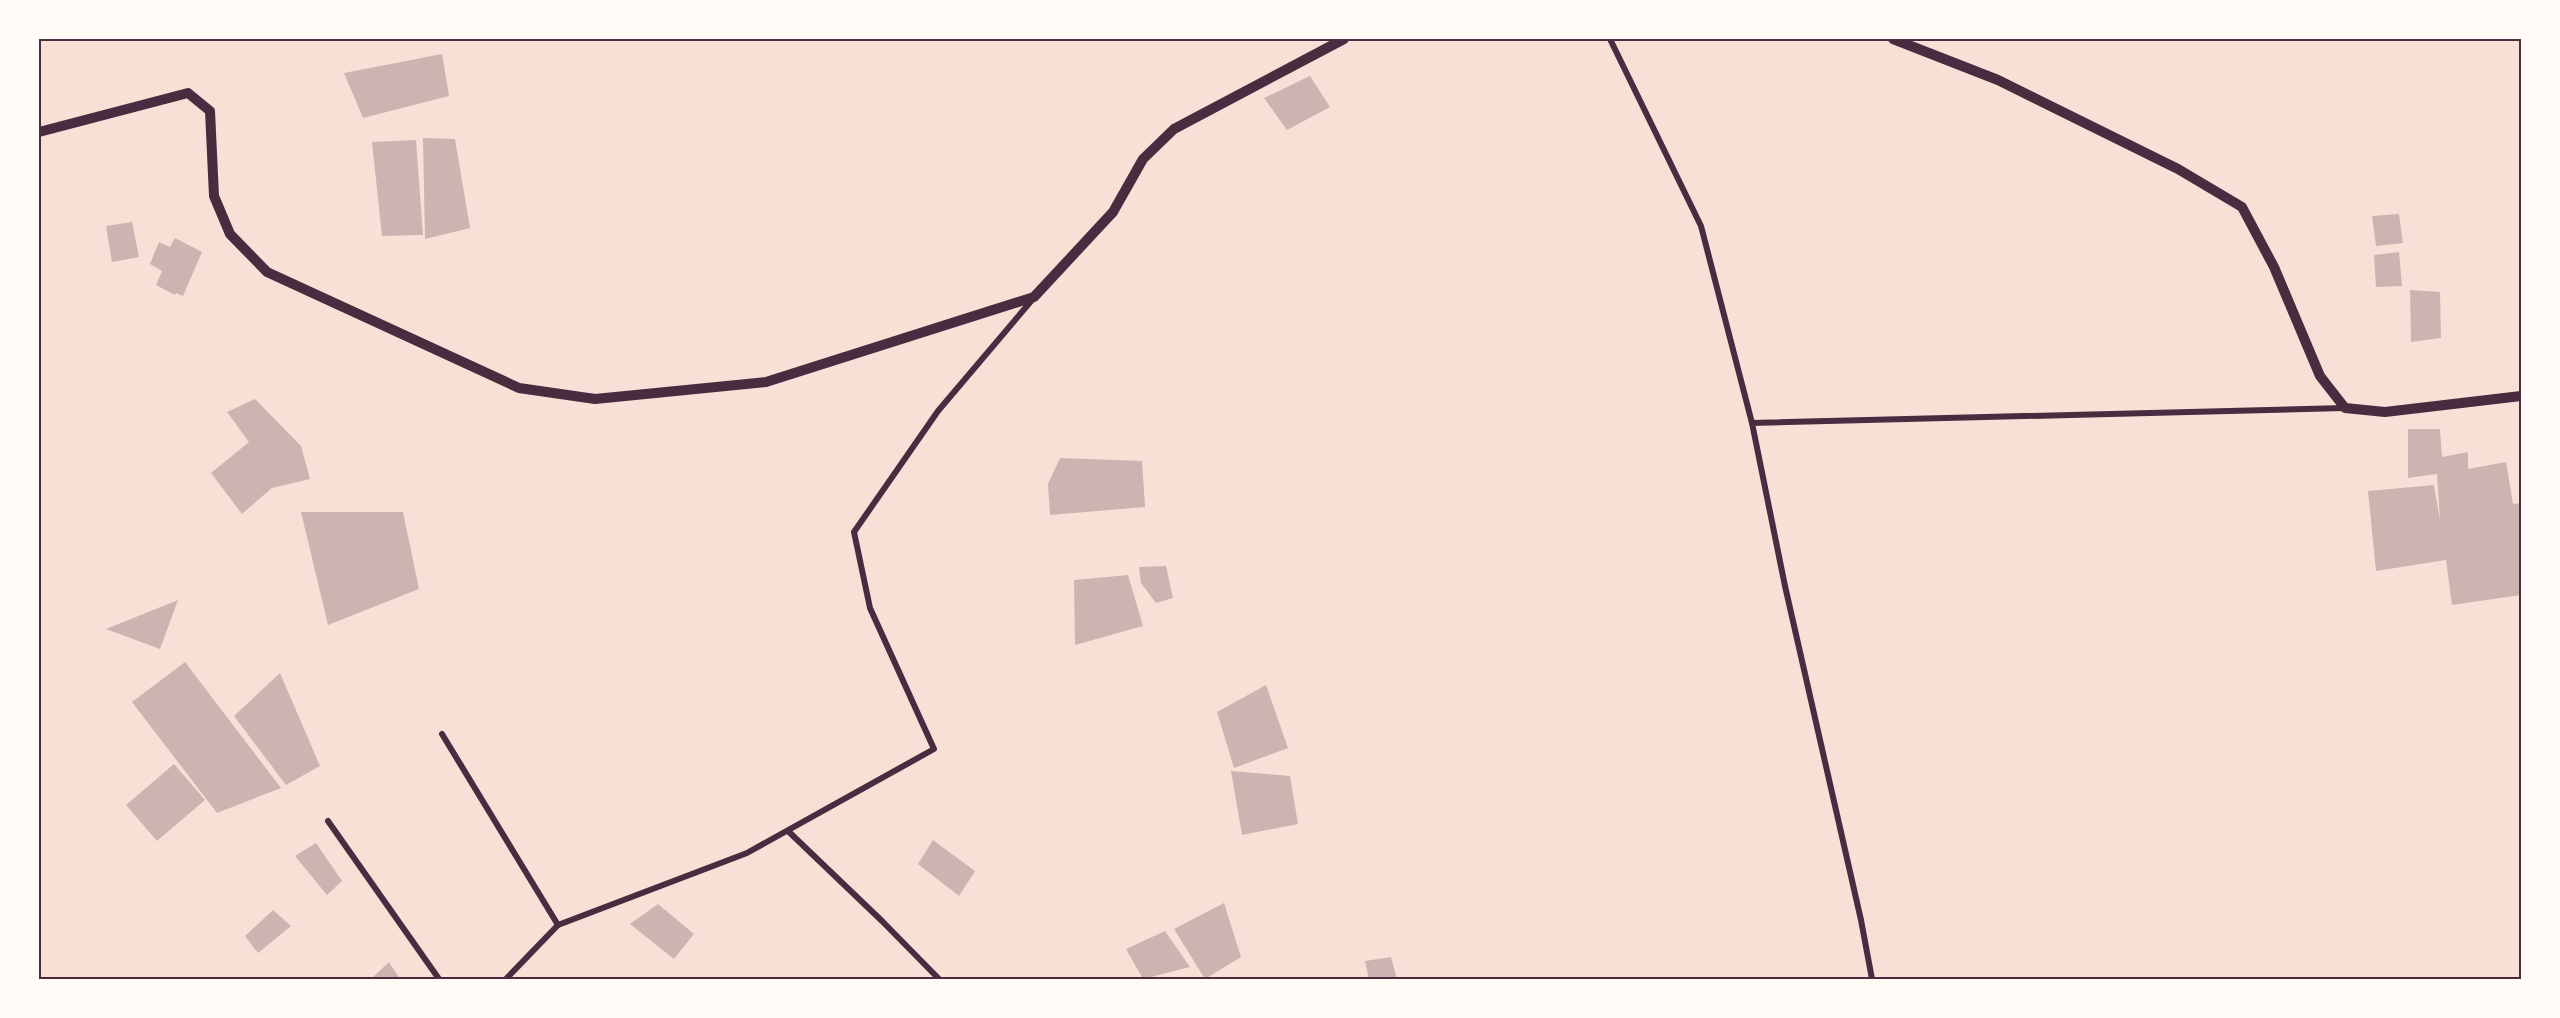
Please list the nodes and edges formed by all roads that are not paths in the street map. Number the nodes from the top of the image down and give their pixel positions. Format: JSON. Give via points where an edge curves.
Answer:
{"nodes":[{"id":1,"x":1344,"y":39,"type":"edge"},
{"id":2,"x":1610,"y":39,"type":"edge"},
{"id":3,"x":1893,"y":39,"type":"edge"},
{"id":4,"x":39,"y":132,"type":"edge"},
{"id":5,"x":1034,"y":297,"type":"junction"},
{"id":6,"x":2521,"y":396,"type":"edge"},
{"id":7,"x":2345,"y":408,"type":"junction"},
{"id":8,"x":1752,"y":423,"type":"junction"},
{"id":9,"x":442,"y":734,"type":"dead end"},
{"id":10,"x":328,"y":821,"type":"dead end"},
{"id":11,"x":788,"y":831,"type":"junction"},
{"id":12,"x":558,"y":925,"type":"junction"},
{"id":13,"x":439,"y":979,"type":"edge"},
{"id":14,"x":506,"y":979,"type":"edge"},
{"id":15,"x":939,"y":979,"type":"edge"},
{"id":16,"x":1872,"y":979,"type":"edge"}],
"edges":[{"from":1,"to":5,"type":"street","via":[[1174,129],[1143,159],[1113,212]]},
{"from":2,"to":8,"type":"street","via":[[1701,226]]},
{"from":3,"to":7,"type":"street","via":[[1998,80],[2178,169],[2242,207],[2274,267],[2320,376]]},
{"from":4,"to":5,"type":"street","via":[[188,93],[210,111],[214,196],[230,234],[267,272],[519,388],[595,399],[766,382]]},
{"from":5,"to":11,"type":"street","via":[[938,411],[854,532],[870,608],[933,749]]},
{"from":6,"to":7,"type":"street","via":[[2385,412]]},
{"from":7,"to":8,"type":"street"},
{"from":8,"to":16,"type":"street"},
{"from":9,"to":12,"type":"street"},
{"from":10,"to":13,"type":"street"},
{"from":11,"to":12,"type":"street","via":[[747,854]]},
{"from":11,"to":15,"type":"street"},
{"from":12,"to":14,"type":"street"}]}
